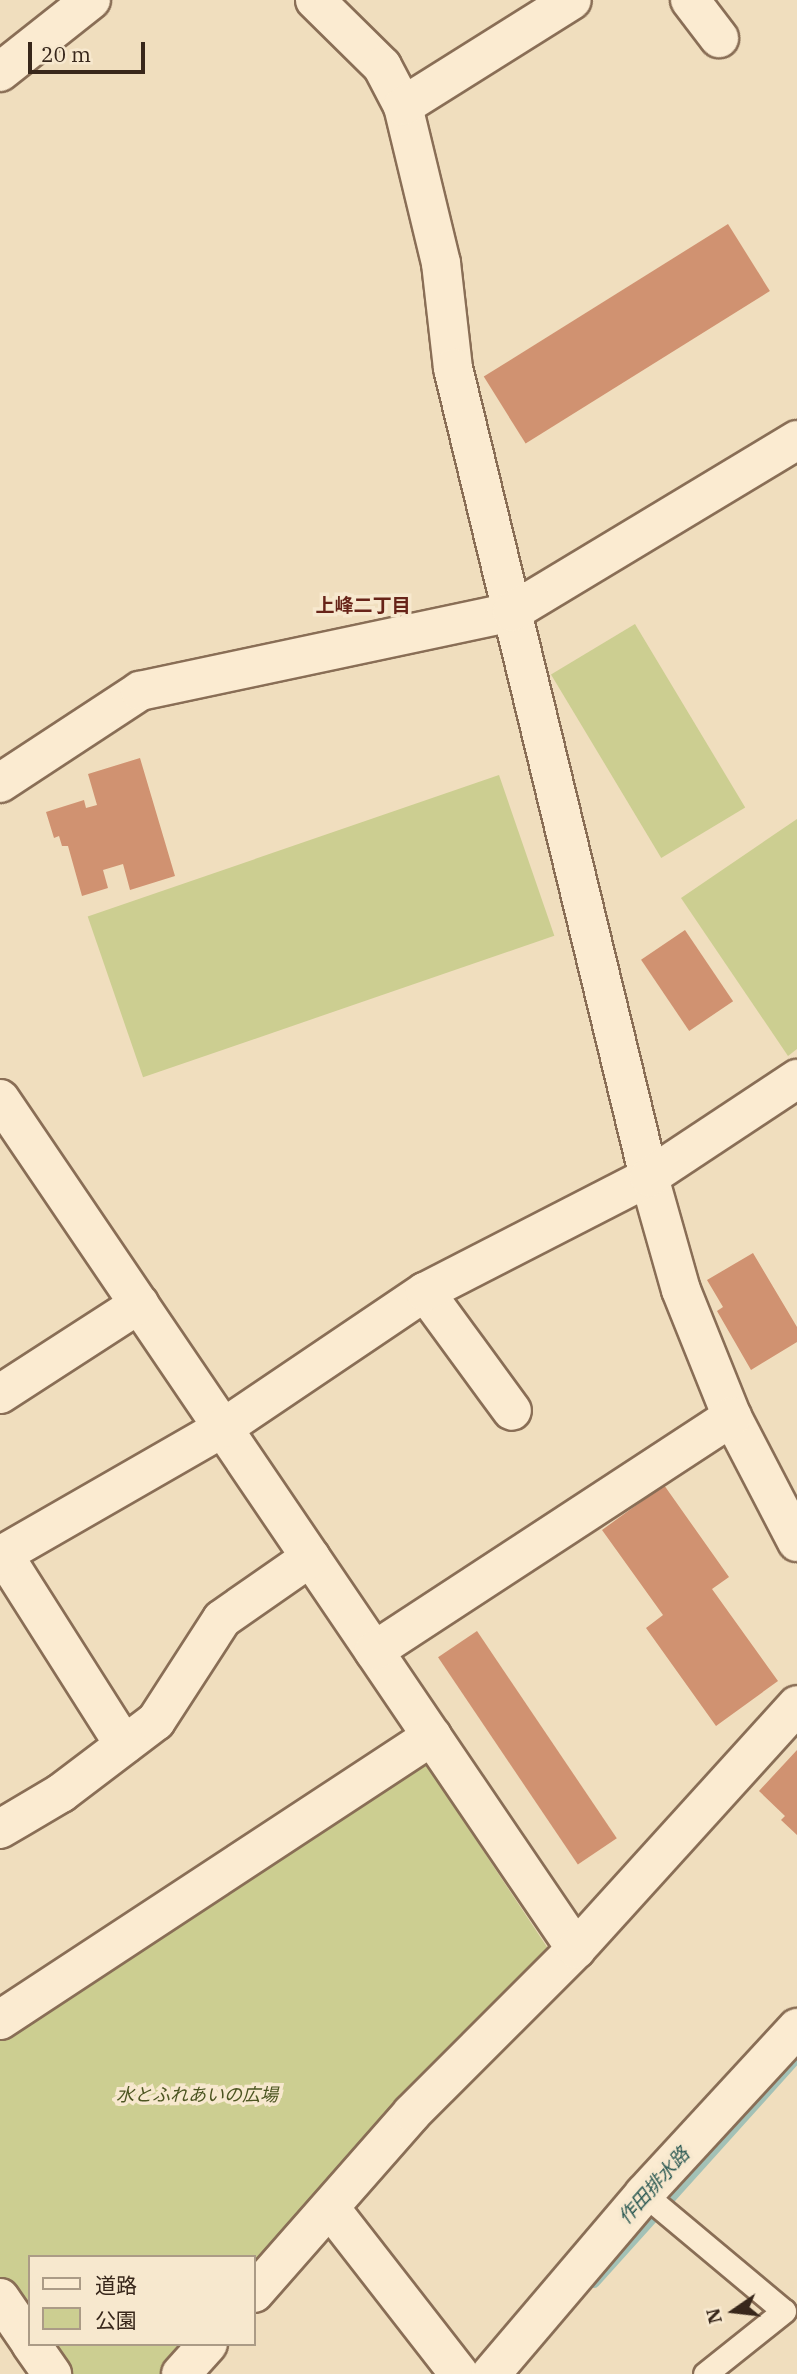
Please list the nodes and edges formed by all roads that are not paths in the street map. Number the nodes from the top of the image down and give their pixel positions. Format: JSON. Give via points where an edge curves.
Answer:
{"nodes":[{"id":1,"x":92,"y":0,"type":"edge"},
{"id":2,"x":315,"y":0,"type":"edge"},
{"id":3,"x":572,"y":0,"type":"edge"},
{"id":4,"x":690,"y":0,"type":"edge"},
{"id":5,"x":719,"y":38,"type":"dead end"},
{"id":6,"x":0,"y":72,"type":"edge"},
{"id":7,"x":403,"y":106,"type":"junction"},
{"id":8,"x":797,"y":440,"type":"edge"},
{"id":9,"x":512,"y":612,"type":"junction"},
{"id":10,"x":0,"y":783,"type":"edge"},
{"id":11,"x":797,"y":1079,"type":"edge"},
{"id":12,"x":0,"y":1099,"type":"edge"},
{"id":13,"x":649,"y":1177,"type":"junction"},
{"id":14,"x":425,"y":1292,"type":"junction"},
{"id":15,"x":139,"y":1304,"type":"junction"},
{"id":16,"x":0,"y":1394,"type":"edge"},
{"id":17,"x":512,"y":1411,"type":"dead end"},
{"id":18,"x":732,"y":1417,"type":"junction"},
{"id":19,"x":223,"y":1428,"type":"junction"},
{"id":20,"x":797,"y":1542,"type":"edge"},
{"id":21,"x":1,"y":1555,"type":"edge"},
{"id":22,"x":311,"y":1557,"type":"junction"},
{"id":23,"x":374,"y":1651,"type":"junction"},
{"id":24,"x":797,"y":1705,"type":"edge"},
{"id":25,"x":432,"y":1736,"type":"junction"},
{"id":26,"x":124,"y":1745,"type":"junction"},
{"id":27,"x":0,"y":1829,"type":"edge"},
{"id":28,"x":576,"y":1949,"type":"junction"},
{"id":29,"x":0,"y":2020,"type":"edge"},
{"id":30,"x":797,"y":2028,"type":"edge"},
{"id":31,"x":645,"y":2194,"type":"junction"},
{"id":32,"x":330,"y":2207,"type":"junction"},
{"id":33,"x":256,"y":2291,"type":"edge"},
{"id":34,"x":0,"y":2298,"type":"edge"},
{"id":35,"x":28,"y":2339,"type":"edge"},
{"id":36,"x":33,"y":2346,"type":"edge"},
{"id":37,"x":206,"y":2346,"type":"edge"},
{"id":38,"x":51,"y":2374,"type":"edge"},
{"id":39,"x":181,"y":2374,"type":"edge"},
{"id":40,"x":459,"y":2374,"type":"edge"},
{"id":41,"x":491,"y":2374,"type":"edge"},
{"id":42,"x":705,"y":2374,"type":"edge"}],
"edges":[{"from":1,"to":6,"type":"street"},
{"from":2,"to":7,"type":"street","via":[[382,66]]},
{"from":3,"to":7,"type":"street"},
{"from":4,"to":5,"type":"street"},
{"from":7,"to":9,"type":"street","via":[[441,263],[453,368]]},
{"from":8,"to":9,"type":"street"},
{"from":9,"to":10,"type":"street","via":[[141,691]]},
{"from":9,"to":13,"type":"street"},
{"from":11,"to":13,"type":"street"},
{"from":12,"to":15,"type":"street"},
{"from":13,"to":14,"type":"street"},
{"from":13,"to":18,"type":"street","via":[[681,1290]]},
{"from":14,"to":17,"type":"street"},
{"from":14,"to":19,"type":"street"},
{"from":15,"to":16,"type":"street"},
{"from":15,"to":19,"type":"street"},
{"from":18,"to":20,"type":"street"},
{"from":18,"to":23,"type":"street"},
{"from":19,"to":21,"type":"street"},
{"from":19,"to":22,"type":"street"},
{"from":21,"to":26,"type":"street"},
{"from":22,"to":23,"type":"street"},
{"from":22,"to":26,"type":"street","via":[[222,1619],[156,1721]]},
{"from":23,"to":25,"type":"street"},
{"from":24,"to":28,"type":"street"},
{"from":25,"to":28,"type":"street"},
{"from":25,"to":29,"type":"street"},
{"from":26,"to":27,"type":"street","via":[[61,1793]]},
{"from":28,"to":32,"type":"street","via":[[412,2113]]},
{"from":30,"to":31,"type":"street"},
{"from":31,"to":41,"type":"street"},
{"from":31,"to":42,"type":"lane","via":[[784,2311]]},
{"from":32,"to":33,"type":"street"},
{"from":32,"to":40,"type":"street"},
{"from":34,"to":35,"type":"street"},
{"from":36,"to":38,"type":"street"},
{"from":37,"to":39,"type":"street"}]}
